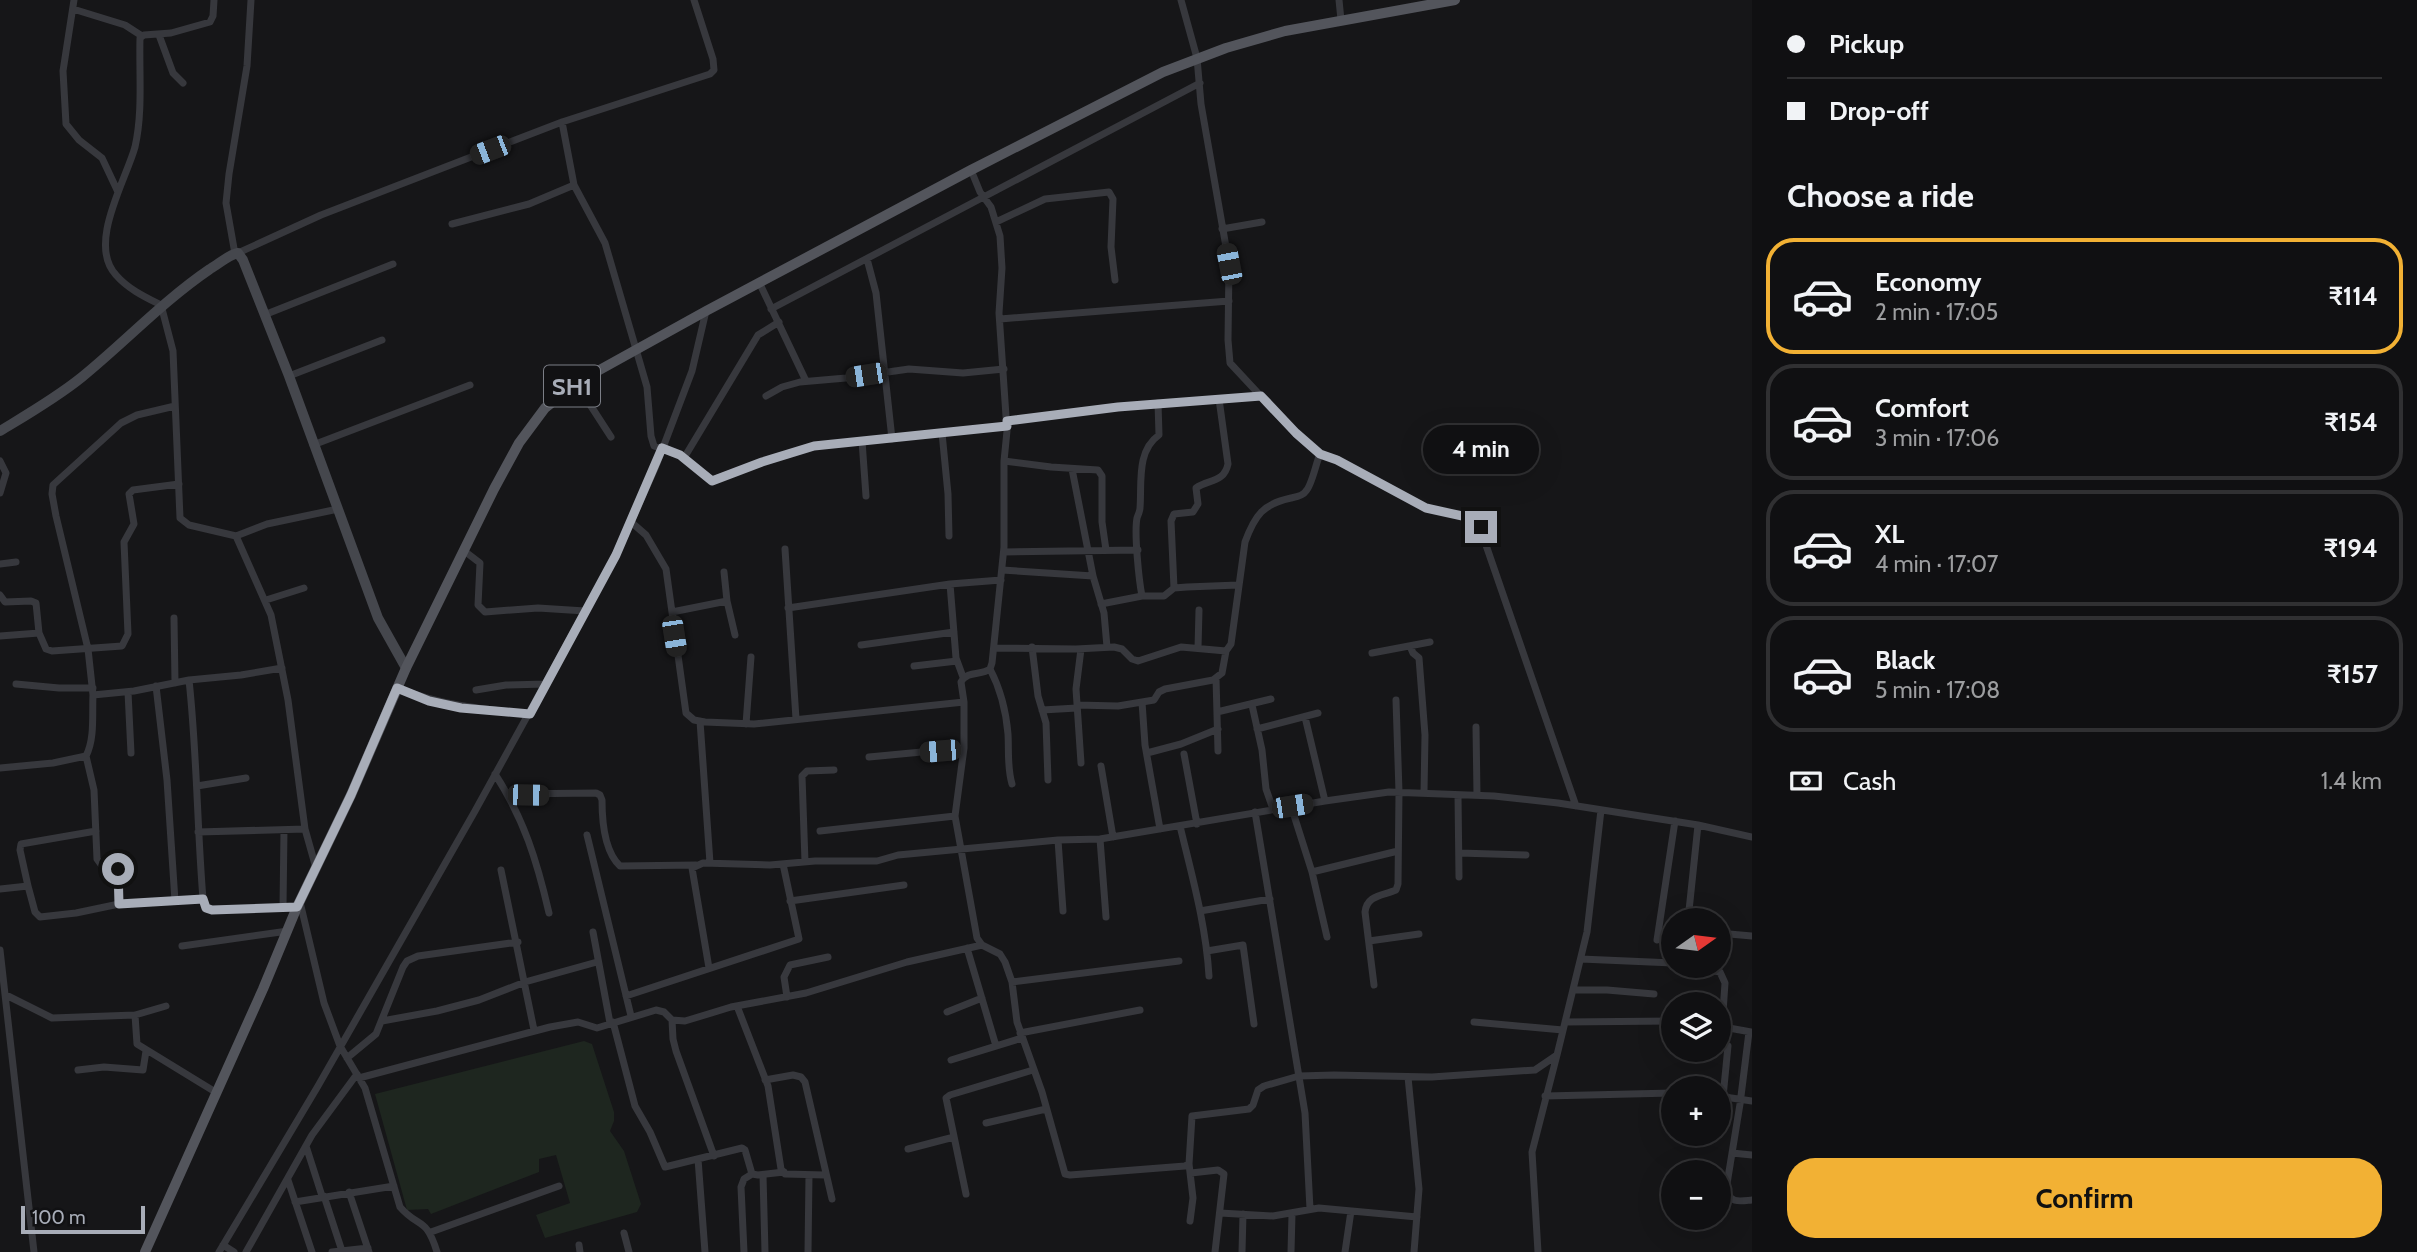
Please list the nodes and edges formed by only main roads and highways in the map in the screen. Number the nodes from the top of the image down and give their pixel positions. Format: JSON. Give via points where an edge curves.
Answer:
{"nodes":[{"id":1,"x":1455,"y":0,"type":"edge"},
{"id":2,"x":1433,"y":2,"type":"edge"},
{"id":3,"x":1417,"y":3,"type":"edge"},
{"id":4,"x":145,"y":1252,"type":"edge"}],
"edges":[{"from":1,"to":2,"type":"main road","number":"SH1"},
{"from":2,"to":3,"type":"main road","number":"SH1"},
{"from":3,"to":4,"type":"main road","number":"SH1","via":[[1284,31],[1197,58],[1128,88],[706,311],[576,383],[545,408],[519,443],[406,668]]}]}
